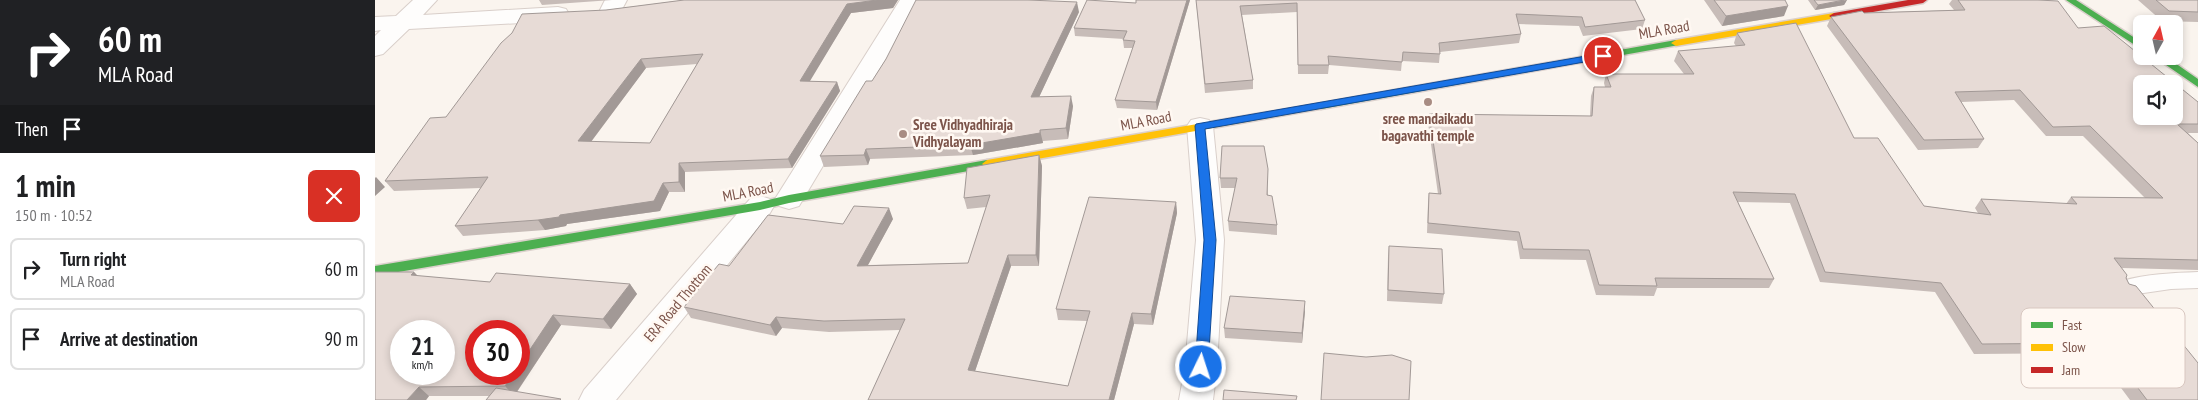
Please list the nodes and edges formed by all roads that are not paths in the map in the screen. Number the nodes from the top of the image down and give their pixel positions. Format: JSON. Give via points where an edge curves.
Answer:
{"nodes":[{"id":1,"x":426,"y":0,"type":"edge"},
{"id":2,"x":911,"y":0,"type":"edge"},
{"id":3,"x":1923,"y":0,"type":"edge"},
{"id":4,"x":2070,"y":0,"type":"edge"},
{"id":5,"x":638,"y":7,"type":"edge"},
{"id":6,"x":599,"y":9,"type":"edge"},
{"id":7,"x":403,"y":22,"type":"junction"},
{"id":8,"x":375,"y":24,"type":"edge"},
{"id":9,"x":2133,"y":41,"type":"edge"},
{"id":10,"x":375,"y":49,"type":"edge"},
{"id":11,"x":2170,"y":65,"type":"edge"},
{"id":12,"x":2198,"y":84,"type":"edge"},
{"id":13,"x":1200,"y":126,"type":"junction"},
{"id":14,"x":789,"y":199,"type":"junction"},
{"id":15,"x":759,"y":206,"type":"junction"},
{"id":16,"x":375,"y":271,"type":"edge"},
{"id":17,"x":2198,"y":280,"type":"edge"},
{"id":18,"x":2130,"y":287,"type":"edge"},
{"id":19,"x":596,"y":400,"type":"edge"},
{"id":20,"x":1196,"y":400,"type":"edge"}],
"edges":[{"from":1,"to":7,"type":"street"},
{"from":2,"to":14,"type":"street"},
{"from":3,"to":13,"type":"street","name":"MLA Road"},
{"from":4,"to":9,"type":"street"},
{"from":5,"to":6,"type":"street"},
{"from":6,"to":7,"type":"street"},
{"from":7,"to":8,"type":"street"},
{"from":7,"to":10,"type":"street"},
{"from":11,"to":12,"type":"street"},
{"from":13,"to":14,"type":"street","name":"MLA Road"},
{"from":13,"to":20,"type":"street","via":[[1210,240]]},
{"from":14,"to":15,"type":"street","name":"MLA Road"},
{"from":15,"to":16,"type":"street","name":"MLA Road"},
{"from":15,"to":19,"type":"street","name":"ERA Road Thottom"},
{"from":17,"to":18,"type":"lane"}]}
